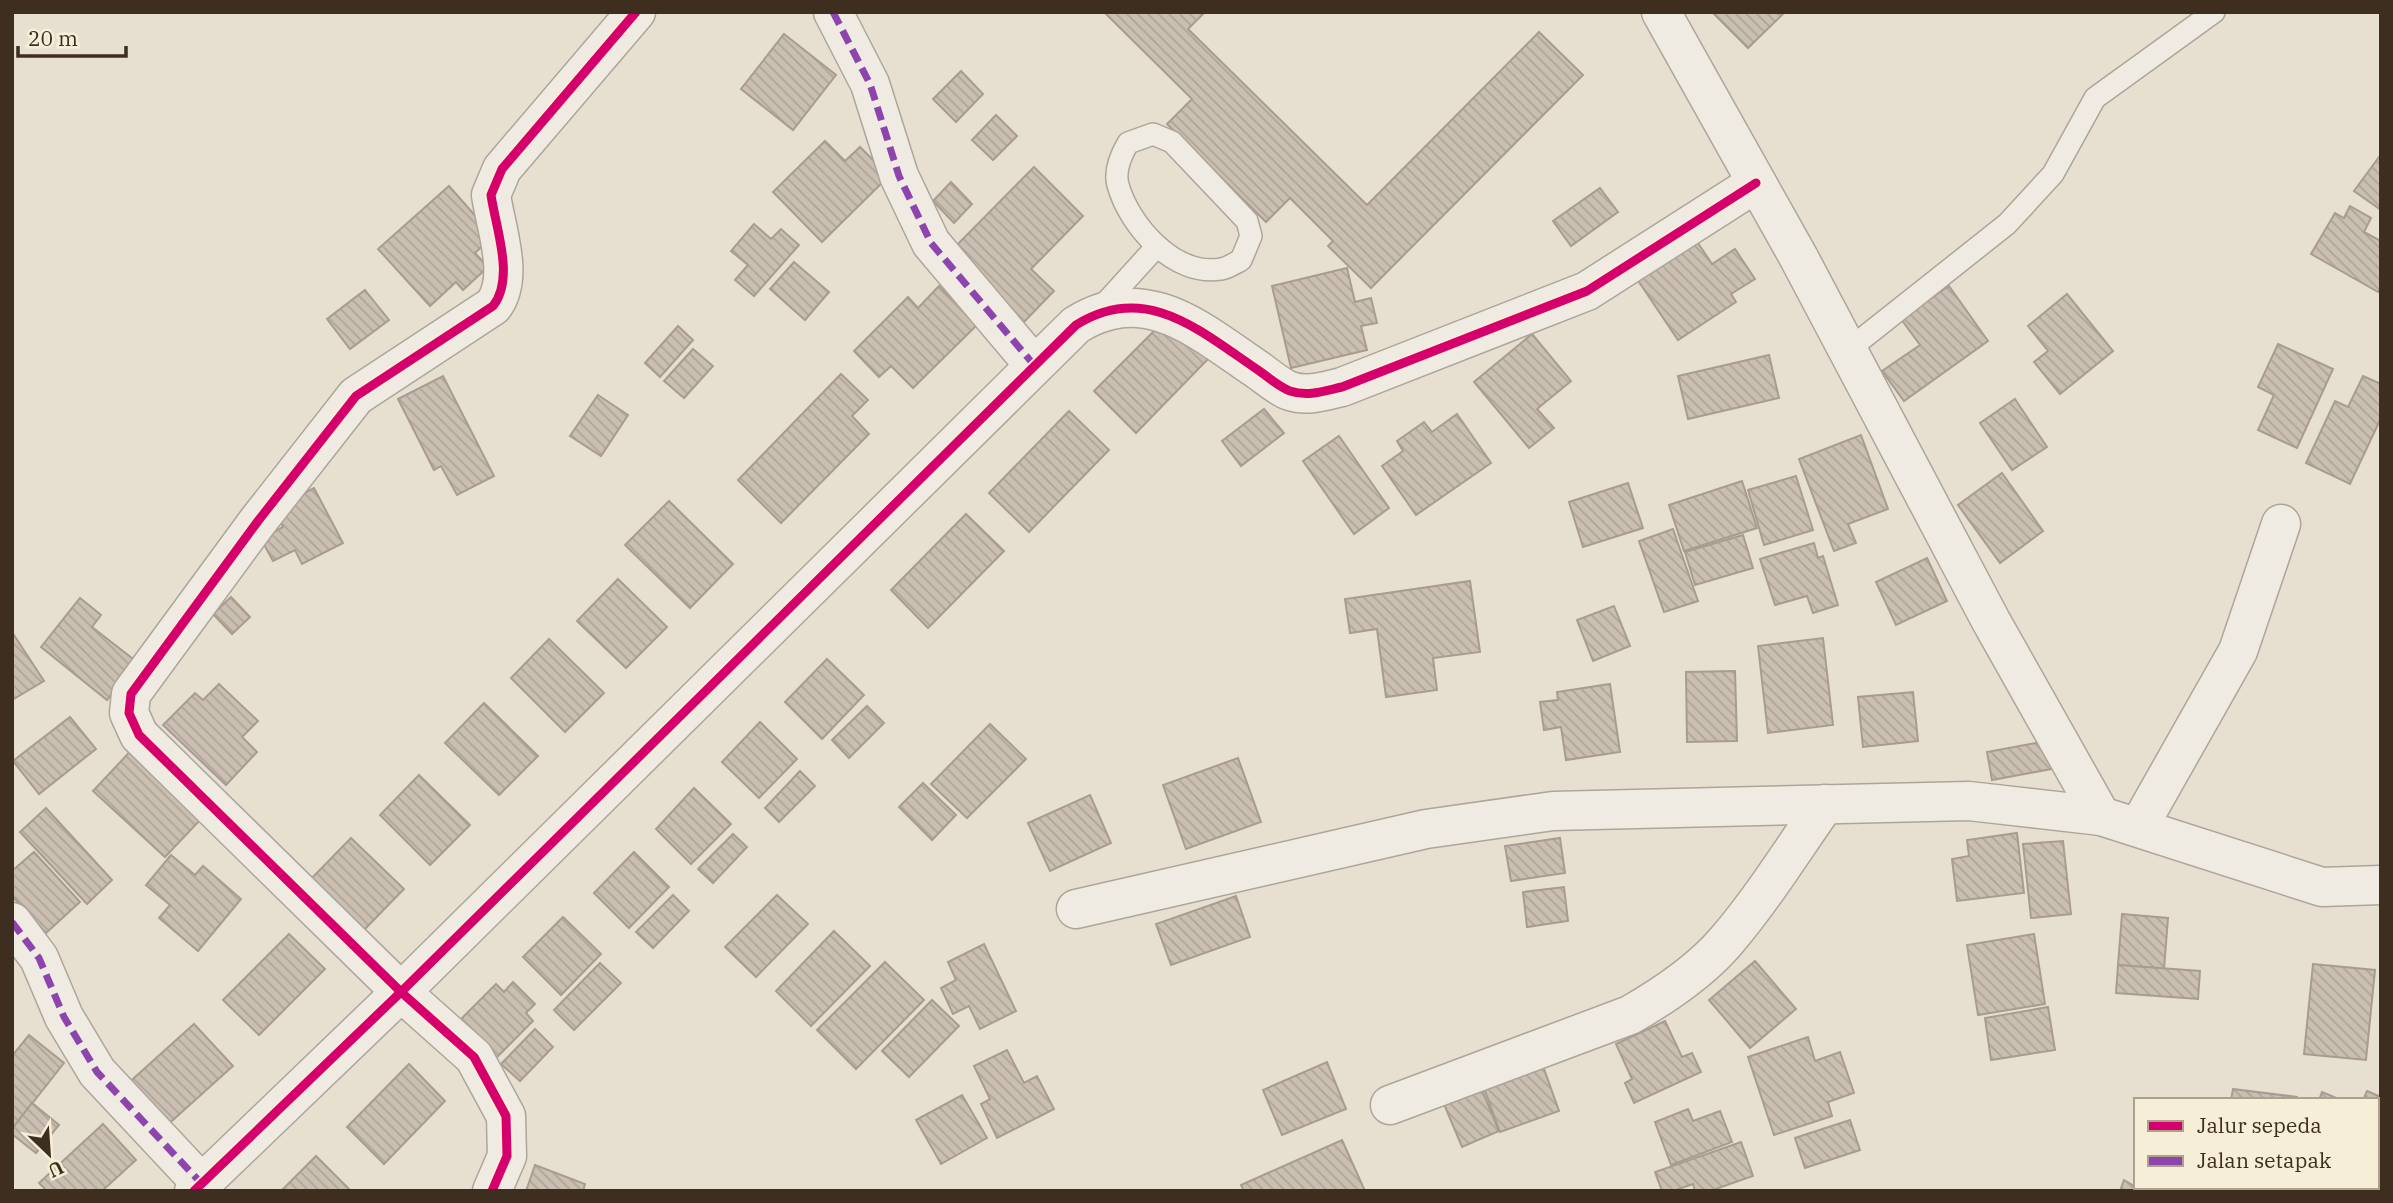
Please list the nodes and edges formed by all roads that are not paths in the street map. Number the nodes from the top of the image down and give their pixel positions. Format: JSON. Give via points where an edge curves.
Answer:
{"nodes":[{"id":1,"x":636,"y":12,"type":"edge"},
{"id":2,"x":833,"y":12,"type":"edge"},
{"id":3,"x":1661,"y":12,"type":"edge"},
{"id":4,"x":2214,"y":12,"type":"edge"},
{"id":5,"x":1756,"y":183,"type":"junction"},
{"id":6,"x":1157,"y":246,"type":"junction"},
{"id":7,"x":1097,"y":311,"type":"junction"},
{"id":8,"x":1848,"y":350,"type":"junction"},
{"id":9,"x":1034,"y":365,"type":"junction"},
{"id":10,"x":2281,"y":524,"type":"dead end"},
{"id":11,"x":1825,"y":804,"type":"junction"},
{"id":12,"x":2101,"y":816,"type":"junction"},
{"id":13,"x":2139,"y":826,"type":"junction"},
{"id":14,"x":2381,"y":885,"type":"edge"},
{"id":15,"x":1076,"y":909,"type":"dead end"},
{"id":16,"x":12,"y":922,"type":"edge"},
{"id":17,"x":401,"y":992,"type":"junction"},
{"id":18,"x":1390,"y":1105,"type":"dead end"},
{"id":19,"x":198,"y":1187,"type":"edge"},
{"id":20,"x":492,"y":1191,"type":"edge"}],
"edges":[{"from":1,"to":17,"type":"street","via":[[495,182],[491,195],[505,281],[498,299],[356,396],[131,694],[129,713],[139,735]]},
{"from":2,"to":9,"type":"street","via":[[870,84],[900,176],[931,243]]},
{"from":3,"to":5,"type":"street"},
{"from":4,"to":8,"type":"lane","via":[[2095,99],[2053,174],[2007,223]]},
{"from":5,"to":7,"type":"street","via":[[1587,291],[1311,395],[1289,391],[1180,317],[1154,309]]},
{"from":5,"to":8,"type":"street"},
{"from":6,"to":6,"type":"lane","via":[[1130,212],[1117,183],[1121,155],[1128,143],[1153,134],[1172,142],[1247,221],[1251,236],[1241,260],[1222,269],[1183,264]]},
{"from":6,"to":7,"type":"lane"},
{"from":7,"to":9,"type":"street"},
{"from":8,"to":12,"type":"street","via":[[1991,621]]},
{"from":9,"to":17,"type":"street"},
{"from":10,"to":13,"type":"street","via":[[2238,651]]},
{"from":11,"to":12,"type":"street","via":[[1969,801]]},
{"from":11,"to":15,"type":"street","via":[[1553,811],[1502,818],[1426,829]]},
{"from":11,"to":18,"type":"street","via":[[1727,940],[1659,998],[1630,1015]]},
{"from":12,"to":13,"type":"street"},
{"from":13,"to":14,"type":"street","via":[[2322,887]]},
{"from":16,"to":19,"type":"street","via":[[38,958],[64,1017],[97,1072]]},
{"from":17,"to":19,"type":"street"},
{"from":17,"to":20,"type":"street","via":[[474,1057],[506,1116],[507,1156]]}]}
